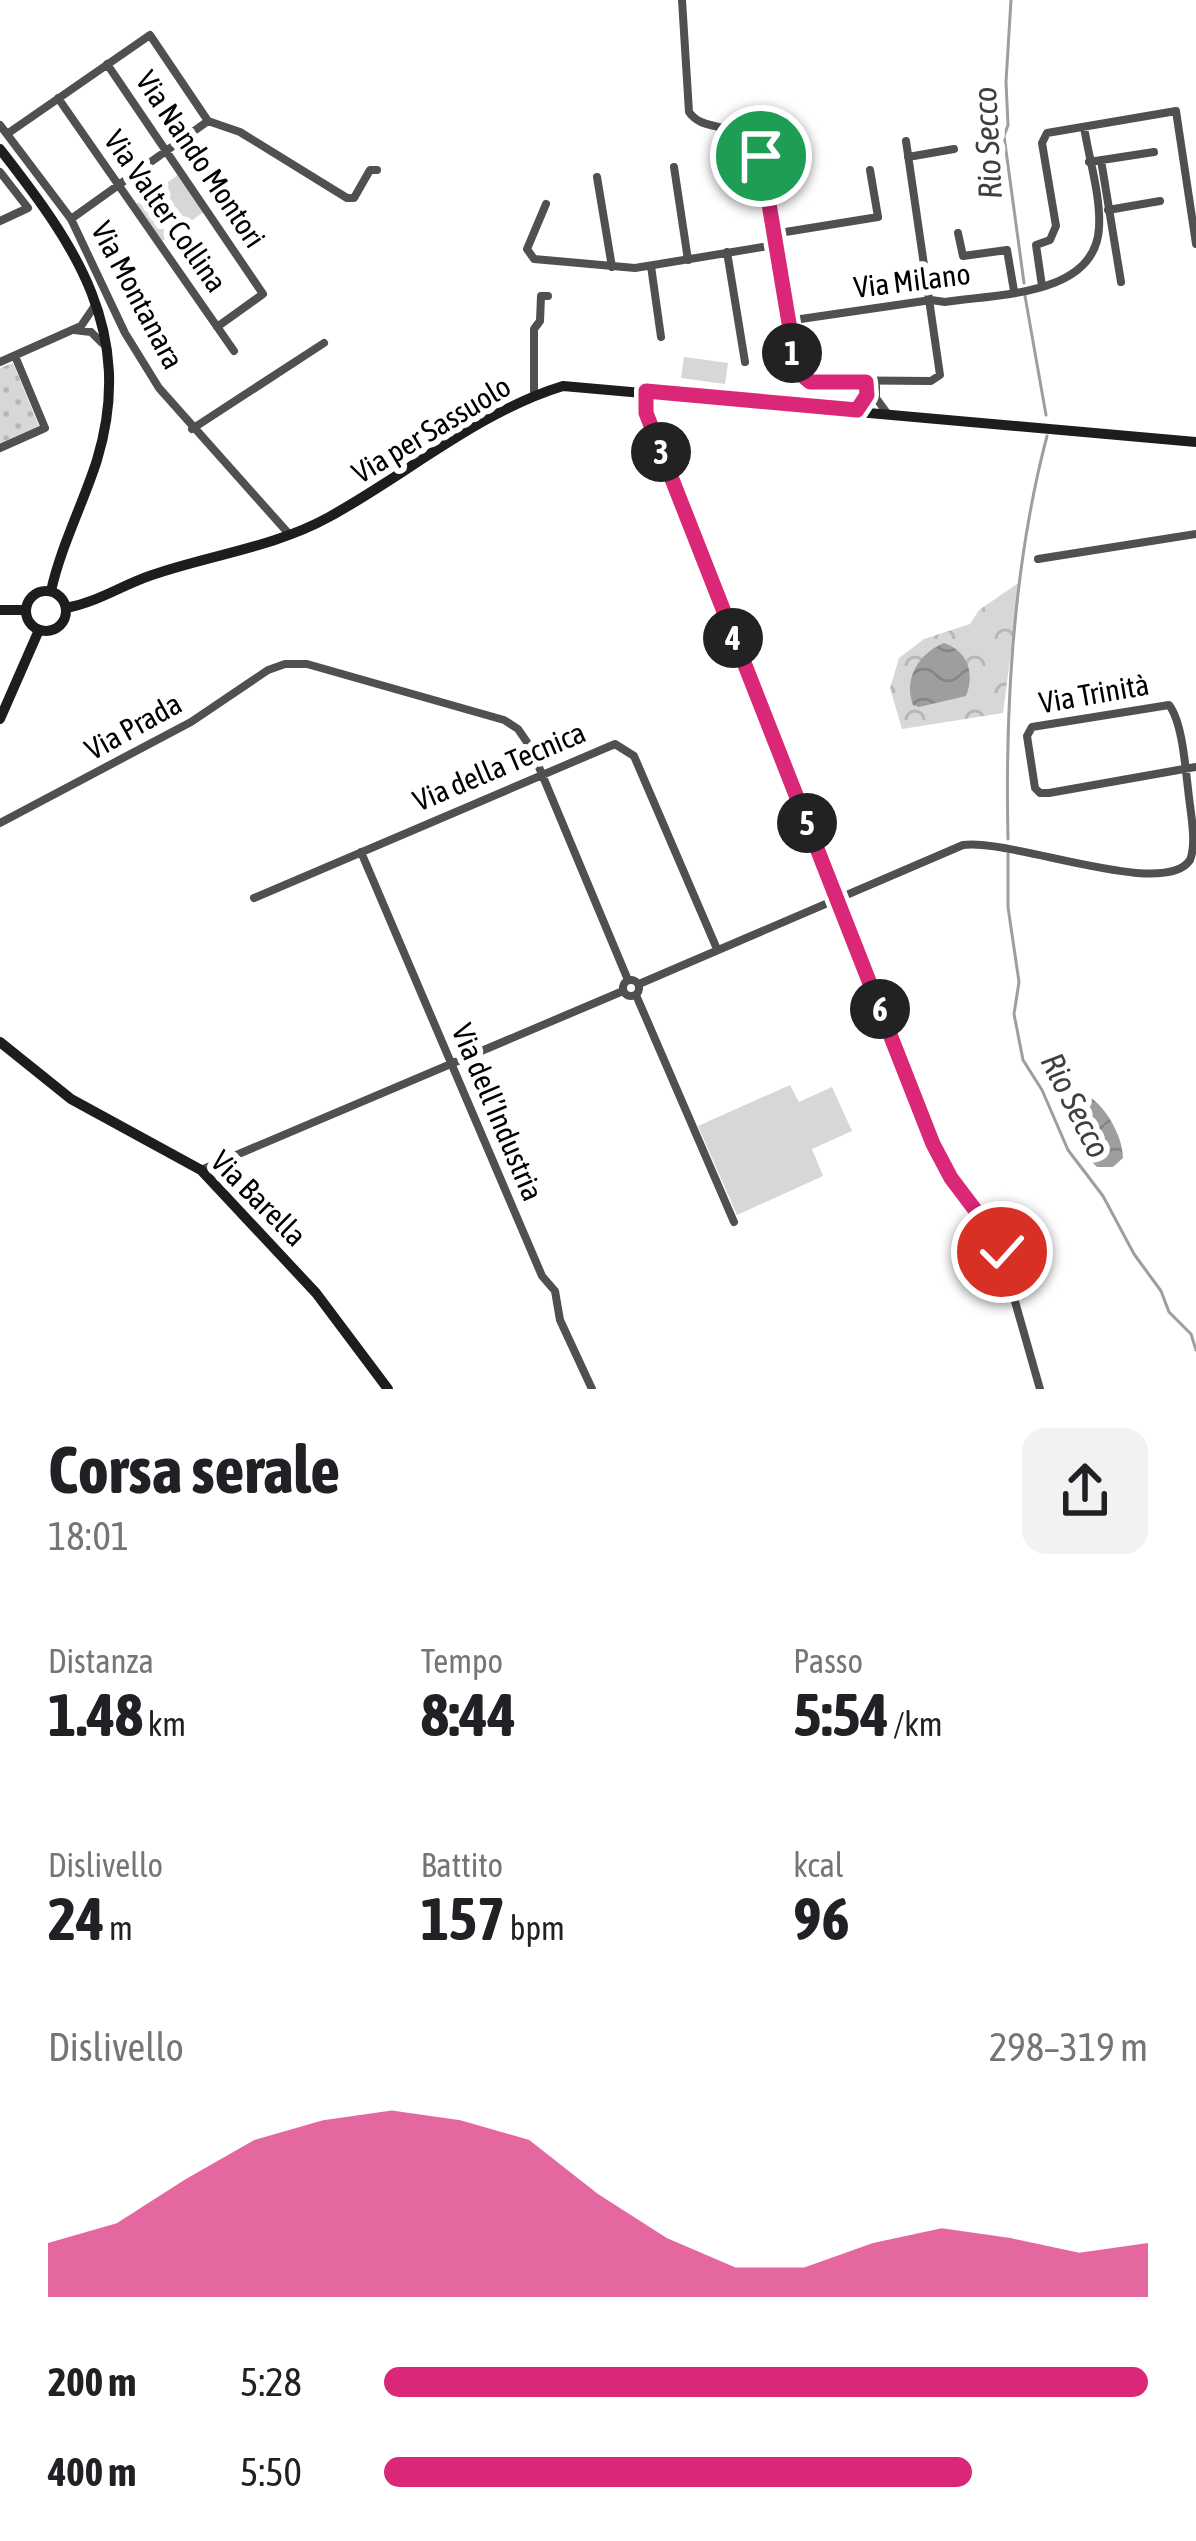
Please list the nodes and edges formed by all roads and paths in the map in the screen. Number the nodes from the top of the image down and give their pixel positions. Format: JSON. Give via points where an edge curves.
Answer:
{"nodes":[{"id":1,"x":682,"y":0,"type":"edge"},
{"id":2,"x":107,"y":64,"type":"junction"},
{"id":3,"x":58,"y":98,"type":"junction"},
{"id":4,"x":208,"y":122,"type":"junction"},
{"id":5,"x":1084,"y":127,"type":"junction"},
{"id":6,"x":3,"y":129,"type":"edge"},
{"id":7,"x":906,"y":140,"type":"dead end"},
{"id":8,"x":0,"y":149,"type":"edge"},
{"id":9,"x":954,"y":149,"type":"dead end"},
{"id":10,"x":166,"y":151,"type":"junction"},
{"id":11,"x":1154,"y":152,"type":"dead end"},
{"id":12,"x":908,"y":158,"type":"junction"},
{"id":13,"x":1101,"y":160,"type":"junction"},
{"id":14,"x":1089,"y":162,"type":"junction"},
{"id":15,"x":674,"y":167,"type":"dead end"},
{"id":16,"x":377,"y":170,"type":"dead end"},
{"id":17,"x":870,"y":170,"type":"dead end"},
{"id":18,"x":0,"y":172,"type":"edge"},
{"id":19,"x":597,"y":177,"type":"dead end"},
{"id":20,"x":118,"y":185,"type":"junction"},
{"id":21,"x":1160,"y":201,"type":"dead end"},
{"id":22,"x":546,"y":204,"type":"dead end"},
{"id":23,"x":1109,"y":210,"type":"junction"},
{"id":24,"x":1098,"y":212,"type":"junction"},
{"id":25,"x":71,"y":219,"type":"junction"},
{"id":26,"x":0,"y":221,"type":"edge"},
{"id":27,"x":958,"y":232,"type":"dead end"},
{"id":28,"x":774,"y":240,"type":"junction"},
{"id":29,"x":1196,"y":244,"type":"edge"},
{"id":30,"x":728,"y":252,"type":"junction"},
{"id":31,"x":688,"y":260,"type":"junction"},
{"id":32,"x":651,"y":266,"type":"junction"},
{"id":33,"x":612,"y":267,"type":"junction"},
{"id":34,"x":1121,"y":282,"type":"dead end"},
{"id":35,"x":1042,"y":286,"type":"junction"},
{"id":36,"x":1014,"y":291,"type":"junction"},
{"id":37,"x":93,"y":295,"type":"junction"},
{"id":38,"x":548,"y":296,"type":"dead end"},
{"id":39,"x":931,"y":300,"type":"junction"},
{"id":40,"x":787,"y":321,"type":"junction"},
{"id":41,"x":217,"y":327,"type":"junction"},
{"id":42,"x":73,"y":331,"type":"junction"},
{"id":43,"x":661,"y":337,"type":"dead end"},
{"id":44,"x":324,"y":343,"type":"dead end"},
{"id":45,"x":234,"y":351,"type":"dead end"},
{"id":46,"x":106,"y":352,"type":"junction"},
{"id":47,"x":15,"y":356,"type":"junction"},
{"id":48,"x":0,"y":362,"type":"edge"},
{"id":49,"x":745,"y":362,"type":"dead end"},
{"id":50,"x":871,"y":382,"type":"junction"},
{"id":51,"x":646,"y":391,"type":"junction"},
{"id":52,"x":534,"y":396,"type":"junction"},
{"id":53,"x":871,"y":397,"type":"junction"},
{"id":54,"x":871,"y":412,"type":"junction"},
{"id":55,"x":192,"y":429,"type":"junction"},
{"id":56,"x":1196,"y":442,"type":"edge"},
{"id":57,"x":0,"y":448,"type":"edge"},
{"id":58,"x":290,"y":534,"type":"junction"},
{"id":59,"x":1196,"y":534,"type":"edge"},
{"id":60,"x":1038,"y":560,"type":"dead end"},
{"id":61,"x":51,"y":591,"type":"junction"},
{"id":62,"x":66,"y":608,"type":"junction"},
{"id":63,"x":0,"y":610,"type":"edge"},
{"id":64,"x":26,"y":610,"type":"junction"},
{"id":65,"x":39,"y":630,"type":"junction"},
{"id":66,"x":0,"y":719,"type":"edge"},
{"id":67,"x":1196,"y":767,"type":"edge"},
{"id":68,"x":1184,"y":769,"type":"junction"},
{"id":69,"x":541,"y":774,"type":"junction"},
{"id":70,"x":0,"y":824,"type":"edge"},
{"id":71,"x":361,"y":852,"type":"junction"},
{"id":72,"x":254,"y":898,"type":"dead end"},
{"id":73,"x":836,"y":898,"type":"junction"},
{"id":74,"x":717,"y":949,"type":"junction"},
{"id":75,"x":633,"y":982,"type":"junction"},
{"id":76,"x":623,"y":991,"type":"junction"},
{"id":77,"x":635,"y":995,"type":"junction"},
{"id":78,"x":0,"y":1042,"type":"edge"},
{"id":79,"x":452,"y":1064,"type":"junction"},
{"id":80,"x":201,"y":1170,"type":"junction"},
{"id":81,"x":734,"y":1222,"type":"dead end"},
{"id":82,"x":388,"y":1389,"type":"edge"},
{"id":83,"x":592,"y":1389,"type":"edge"},
{"id":84,"x":1040,"y":1389,"type":"edge"}],
"edges":[{"from":1,"to":28,"type":"street","via":[[689,112],[701,124],[740,131],[755,146]]},
{"from":2,"to":3,"type":"street"},
{"from":2,"to":4,"type":"street","via":[[150,35]]},
{"from":2,"to":10,"type":"street","name":"Via Nando Montori"},
{"from":3,"to":6,"type":"street"},
{"from":3,"to":20,"type":"street","name":"Via Valter Collina"},
{"from":4,"to":10,"type":"street"},
{"from":4,"to":16,"type":"street","via":[[240,132],[347,198]]},
{"from":5,"to":14,"type":"street","name":"Via Milano"},
{"from":5,"to":29,"type":"street","via":[[1176,111]]},
{"from":5,"to":35,"type":"street","via":[[1043,136],[1056,226],[1050,240],[1036,245]]},
{"from":6,"to":25,"type":"street","name":"Via Montanara"},
{"from":7,"to":12,"type":"street"},
{"from":8,"to":37,"type":"main road","via":[[67,238]]},
{"from":9,"to":12,"type":"street"},
{"from":10,"to":20,"type":"street"},
{"from":10,"to":41,"type":"street","name":"Via Nando Montori","via":[[263,294]]},
{"from":11,"to":13,"type":"street"},
{"from":12,"to":39,"type":"street"},
{"from":13,"to":14,"type":"street"},
{"from":13,"to":23,"type":"street"},
{"from":14,"to":24,"type":"street","name":"Via Milano"},
{"from":15,"to":31,"type":"street"},
{"from":17,"to":28,"type":"street","via":[[878,218]]},
{"from":18,"to":26,"type":"street","via":[[28,208]]},
{"from":19,"to":33,"type":"street"},
{"from":20,"to":25,"type":"street"},
{"from":20,"to":41,"type":"street","name":"Via Valter Collina"},
{"from":21,"to":23,"type":"street"},
{"from":22,"to":33,"type":"street","via":[[529,256]]},
{"from":23,"to":24,"type":"street"},
{"from":23,"to":34,"type":"street"},
{"from":24,"to":35,"type":"street","name":"Via Milano","via":[[1087,262]]},
{"from":25,"to":55,"type":"street","name":"Via Montanara","via":[[137,356]]},
{"from":27,"to":36,"type":"street","via":[[963,256],[1007,250]]},
{"from":28,"to":30,"type":"street"},
{"from":28,"to":40,"type":"street"},
{"from":30,"to":31,"type":"street"},
{"from":30,"to":49,"type":"street"},
{"from":31,"to":32,"type":"street"},
{"from":32,"to":33,"type":"street"},
{"from":32,"to":43,"type":"street"},
{"from":35,"to":36,"type":"street","name":"Via Milano"},
{"from":36,"to":39,"type":"street","name":"Via Milano"},
{"from":37,"to":42,"type":"street","via":[[92,314]]},
{"from":37,"to":46,"type":"main road"},
{"from":38,"to":52,"type":"street","via":[[541,296],[534,328]]},
{"from":39,"to":40,"type":"street","name":"Via Milano"},
{"from":39,"to":50,"type":"street","via":[[938,378]]},
{"from":40,"to":50,"type":"street","via":[[805,380]]},
{"from":41,"to":45,"type":"street","name":"Via Valter Collina"},
{"from":42,"to":46,"type":"street","via":[[91,332]]},
{"from":42,"to":47,"type":"street"},
{"from":44,"to":55,"type":"street"},
{"from":46,"to":61,"type":"main road","via":[[98,456]]},
{"from":47,"to":48,"type":"street"},
{"from":47,"to":57,"type":"street","via":[[45,428]]},
{"from":50,"to":53,"type":"street"},
{"from":51,"to":52,"type":"main road","name":"Via per Sassuolo","via":[[563,386]]},
{"from":51,"to":54,"type":"main road","name":"Via per Sassuolo"},
{"from":51,"to":73,"type":"street","via":[[649,422]]},
{"from":52,"to":58,"type":"main road","name":"Via per Sassuolo"},
{"from":53,"to":54,"type":"street"},
{"from":53,"to":54,"type":"street"},
{"from":54,"to":56,"type":"main road","name":"Via per Sassuolo"},
{"from":55,"to":58,"type":"street","name":"Via Montanara"},
{"from":58,"to":62,"type":"main road","name":"Via per Sassuolo"},
{"from":59,"to":60,"type":"street"},
{"from":61,"to":62,"type":"main road"},
{"from":61,"to":64,"type":"main road","via":[[34,594]]},
{"from":62,"to":65,"type":"main road","via":[[61,625]]},
{"from":63,"to":64,"type":"main road"},
{"from":64,"to":65,"type":"main road"},
{"from":65,"to":66,"type":"main road"},
{"from":67,"to":68,"type":"street","name":"Via Trinità"},
{"from":68,"to":68,"type":"street","name":"Via Trinità","via":[[1169,705],[1036,725],[1027,733],[1040,793]]},
{"from":68,"to":73,"type":"street","name":"Via Trinità","via":[[1195,837],[1191,859],[1178,870],[1126,873],[975,843]]},
{"from":69,"to":70,"type":"street","name":"Via Prada","via":[[523,735],[504,721],[285,664]]},
{"from":69,"to":71,"type":"street","name":"Via della Tecnica"},
{"from":69,"to":74,"type":"street","name":"Via della Tecnica","via":[[609,745],[631,752]]},
{"from":69,"to":75,"type":"street"},
{"from":71,"to":72,"type":"street","name":"Via della Tecnica"},
{"from":71,"to":79,"type":"street","name":"Via dell’Industria"},
{"from":73,"to":74,"type":"street"},
{"from":73,"to":84,"type":"street","via":[[933,1144],[998,1242]]},
{"from":74,"to":75,"type":"street"},
{"from":75,"to":76,"type":"street"},
{"from":75,"to":77,"type":"street"},
{"from":76,"to":77,"type":"street"},
{"from":76,"to":79,"type":"street"},
{"from":77,"to":81,"type":"street"},
{"from":78,"to":80,"type":"main road","name":"Via Barella","via":[[71,1099]]},
{"from":79,"to":80,"type":"street"},
{"from":79,"to":83,"type":"street","name":"Via dell’Industria"},
{"from":80,"to":82,"type":"main road","name":"Via Barella","via":[[316,1293]]}]}
